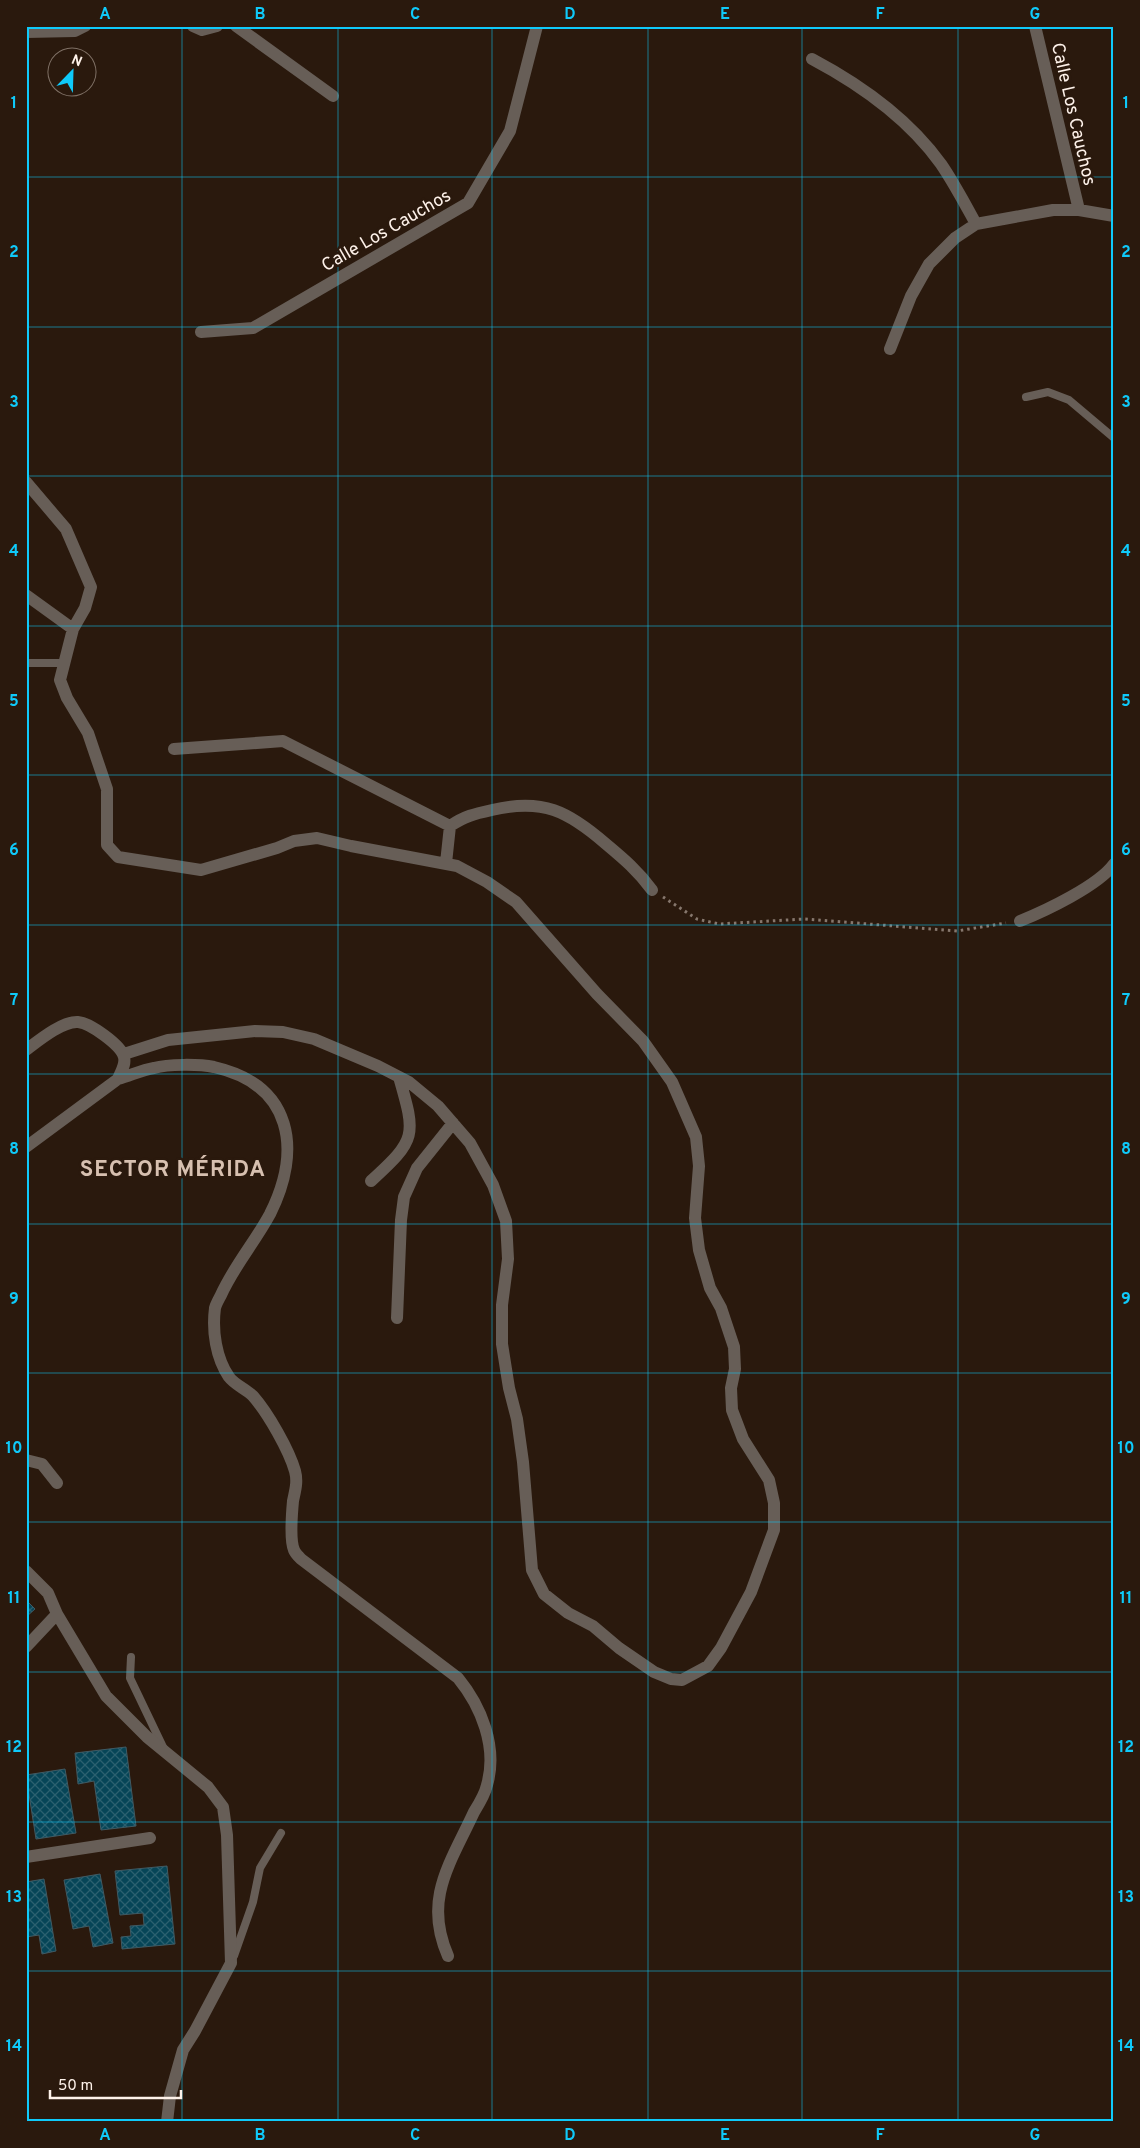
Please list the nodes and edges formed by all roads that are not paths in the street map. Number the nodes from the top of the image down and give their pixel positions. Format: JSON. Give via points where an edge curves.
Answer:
{"nodes":[{"id":1,"x":85,"y":26,"type":"edge"},
{"id":2,"x":194,"y":26,"type":"edge"},
{"id":3,"x":217,"y":26,"type":"edge"},
{"id":4,"x":236,"y":26,"type":"edge"},
{"id":5,"x":537,"y":26,"type":"edge"},
{"id":6,"x":1035,"y":26,"type":"edge"},
{"id":7,"x":26,"y":32,"type":"edge"},
{"id":8,"x":812,"y":59,"type":"dead end"},
{"id":9,"x":333,"y":96,"type":"dead end"},
{"id":10,"x":1079,"y":210,"type":"junction"},
{"id":11,"x":1114,"y":216,"type":"edge"},
{"id":12,"x":976,"y":224,"type":"junction"},
{"id":13,"x":201,"y":332,"type":"dead end"},
{"id":14,"x":890,"y":349,"type":"dead end"},
{"id":15,"x":1026,"y":397,"type":"dead end"},
{"id":16,"x":1114,"y":438,"type":"edge"},
{"id":17,"x":26,"y":482,"type":"edge"},
{"id":18,"x":26,"y":595,"type":"edge"},
{"id":19,"x":73,"y":629,"type":"junction"},
{"id":20,"x":26,"y":663,"type":"edge"},
{"id":21,"x":65,"y":663,"type":"junction"},
{"id":22,"x":174,"y":749,"type":"dead end"},
{"id":23,"x":450,"y":826,"type":"junction"},
{"id":24,"x":446,"y":863,"type":"junction"},
{"id":25,"x":1114,"y":864,"type":"edge"},
{"id":26,"x":652,"y":890,"type":"road end"},
{"id":27,"x":1020,"y":921,"type":"road end"},
{"id":28,"x":26,"y":1050,"type":"edge"},
{"id":29,"x":124,"y":1054,"type":"junction"},
{"id":30,"x":399,"y":1077,"type":"junction"},
{"id":31,"x":118,"y":1079,"type":"junction"},
{"id":32,"x":453,"y":1123,"type":"junction"},
{"id":33,"x":26,"y":1147,"type":"edge"},
{"id":34,"x":371,"y":1181,"type":"dead end"},
{"id":35,"x":397,"y":1318,"type":"dead end"},
{"id":36,"x":26,"y":1460,"type":"edge"},
{"id":37,"x":57,"y":1483,"type":"dead end"},
{"id":38,"x":26,"y":1571,"type":"edge"},
{"id":39,"x":57,"y":1614,"type":"junction"},
{"id":40,"x":26,"y":1647,"type":"edge"},
{"id":41,"x":131,"y":1657,"type":"dead end"},
{"id":42,"x":166,"y":1753,"type":"junction"},
{"id":43,"x":281,"y":1833,"type":"dead end"},
{"id":44,"x":150,"y":1838,"type":"dead end"},
{"id":45,"x":26,"y":1857,"type":"edge"},
{"id":46,"x":448,"y":1956,"type":"dead end"},
{"id":47,"x":231,"y":1963,"type":"junction"},
{"id":48,"x":167,"y":2122,"type":"edge"}],
"edges":[{"from":1,"to":7,"type":"street","via":[[75,31]]},
{"from":2,"to":3,"type":"street","via":[[202,30]]},
{"from":4,"to":9,"type":"street"},
{"from":5,"to":13,"type":"street","name":"Calle Los Cauchos","via":[[510,131],[468,203],[253,328]]},
{"from":6,"to":10,"type":"street","name":"Calle Los Cauchos"},
{"from":8,"to":12,"type":"street","via":[[850,79],[910,128],[941,164]]},
{"from":10,"to":11,"type":"street"},
{"from":10,"to":12,"type":"street","via":[[1053,210]]},
{"from":12,"to":14,"type":"street","via":[[955,238],[929,264],[911,296]]},
{"from":15,"to":16,"type":"lane","via":[[1048,392],[1070,400]]},
{"from":17,"to":19,"type":"street","via":[[66,529],[91,587],[85,608]]},
{"from":18,"to":19,"type":"street"},
{"from":19,"to":21,"type":"street"},
{"from":20,"to":21,"type":"lane"},
{"from":21,"to":24,"type":"street","via":[[60,680],[88,733],[108,789],[107,845],[118,857],[201,870],[294,841],[317,838]]},
{"from":22,"to":23,"type":"street","via":[[284,742]]},
{"from":23,"to":24,"type":"street"},
{"from":23,"to":26,"type":"street","via":[[464,816],[512,805],[540,806],[563,812],[638,870]]},
{"from":24,"to":32,"type":"street","via":[[487,882],[516,902],[643,1041],[672,1082],[696,1137],[699,1166],[695,1218],[699,1250],[710,1288],[721,1308],[734,1347],[732,1410],[743,1439],[768,1480],[774,1503],[774,1530],[751,1592],[721,1648],[708,1666],[682,1680],[654,1672],[593,1626],[568,1613],[544,1594],[532,1570],[524,1462],[502,1344],[502,1305],[508,1259],[506,1220],[493,1186],[470,1143]]},
{"from":25,"to":27,"type":"street","via":[[1091,884]]},
{"from":28,"to":29,"type":"street","via":[[46,1035],[78,1022],[98,1031]]},
{"from":29,"to":30,"type":"street","via":[[168,1040],[255,1030],[283,1032],[314,1040]]},
{"from":29,"to":31,"type":"street","via":[[125,1064]]},
{"from":30,"to":32,"type":"street","via":[[438,1106]]},
{"from":30,"to":34,"type":"street","via":[[408,1107],[408,1142],[399,1156]]},
{"from":31,"to":33,"type":"street"},
{"from":31,"to":46,"type":"street","via":[[154,1067],[213,1067],[257,1084],[275,1103],[282,1118],[288,1138],[288,1163],[283,1184],[270,1214],[215,1307],[216,1352],[230,1378],[252,1395],[270,1418],[295,1471],[294,1550],[301,1559],[458,1678],[468,1689],[482,1716],[489,1748],[487,1785],[443,1875],[438,1900],[439,1929]]},
{"from":32,"to":35,"type":"street","via":[[417,1168],[404,1197]]},
{"from":36,"to":37,"type":"street","via":[[42,1464]]},
{"from":38,"to":39,"type":"street","via":[[48,1593]]},
{"from":39,"to":40,"type":"street"},
{"from":39,"to":42,"type":"street","via":[[106,1696]]},
{"from":41,"to":42,"type":"lane","via":[[130,1678]]},
{"from":42,"to":47,"type":"street","via":[[208,1787],[223,1807],[227,1835]]},
{"from":43,"to":47,"type":"lane","via":[[260,1868],[253,1902]]},
{"from":44,"to":45,"type":"street"},
{"from":47,"to":48,"type":"street","via":[[183,2050],[170,2096]]}]}
